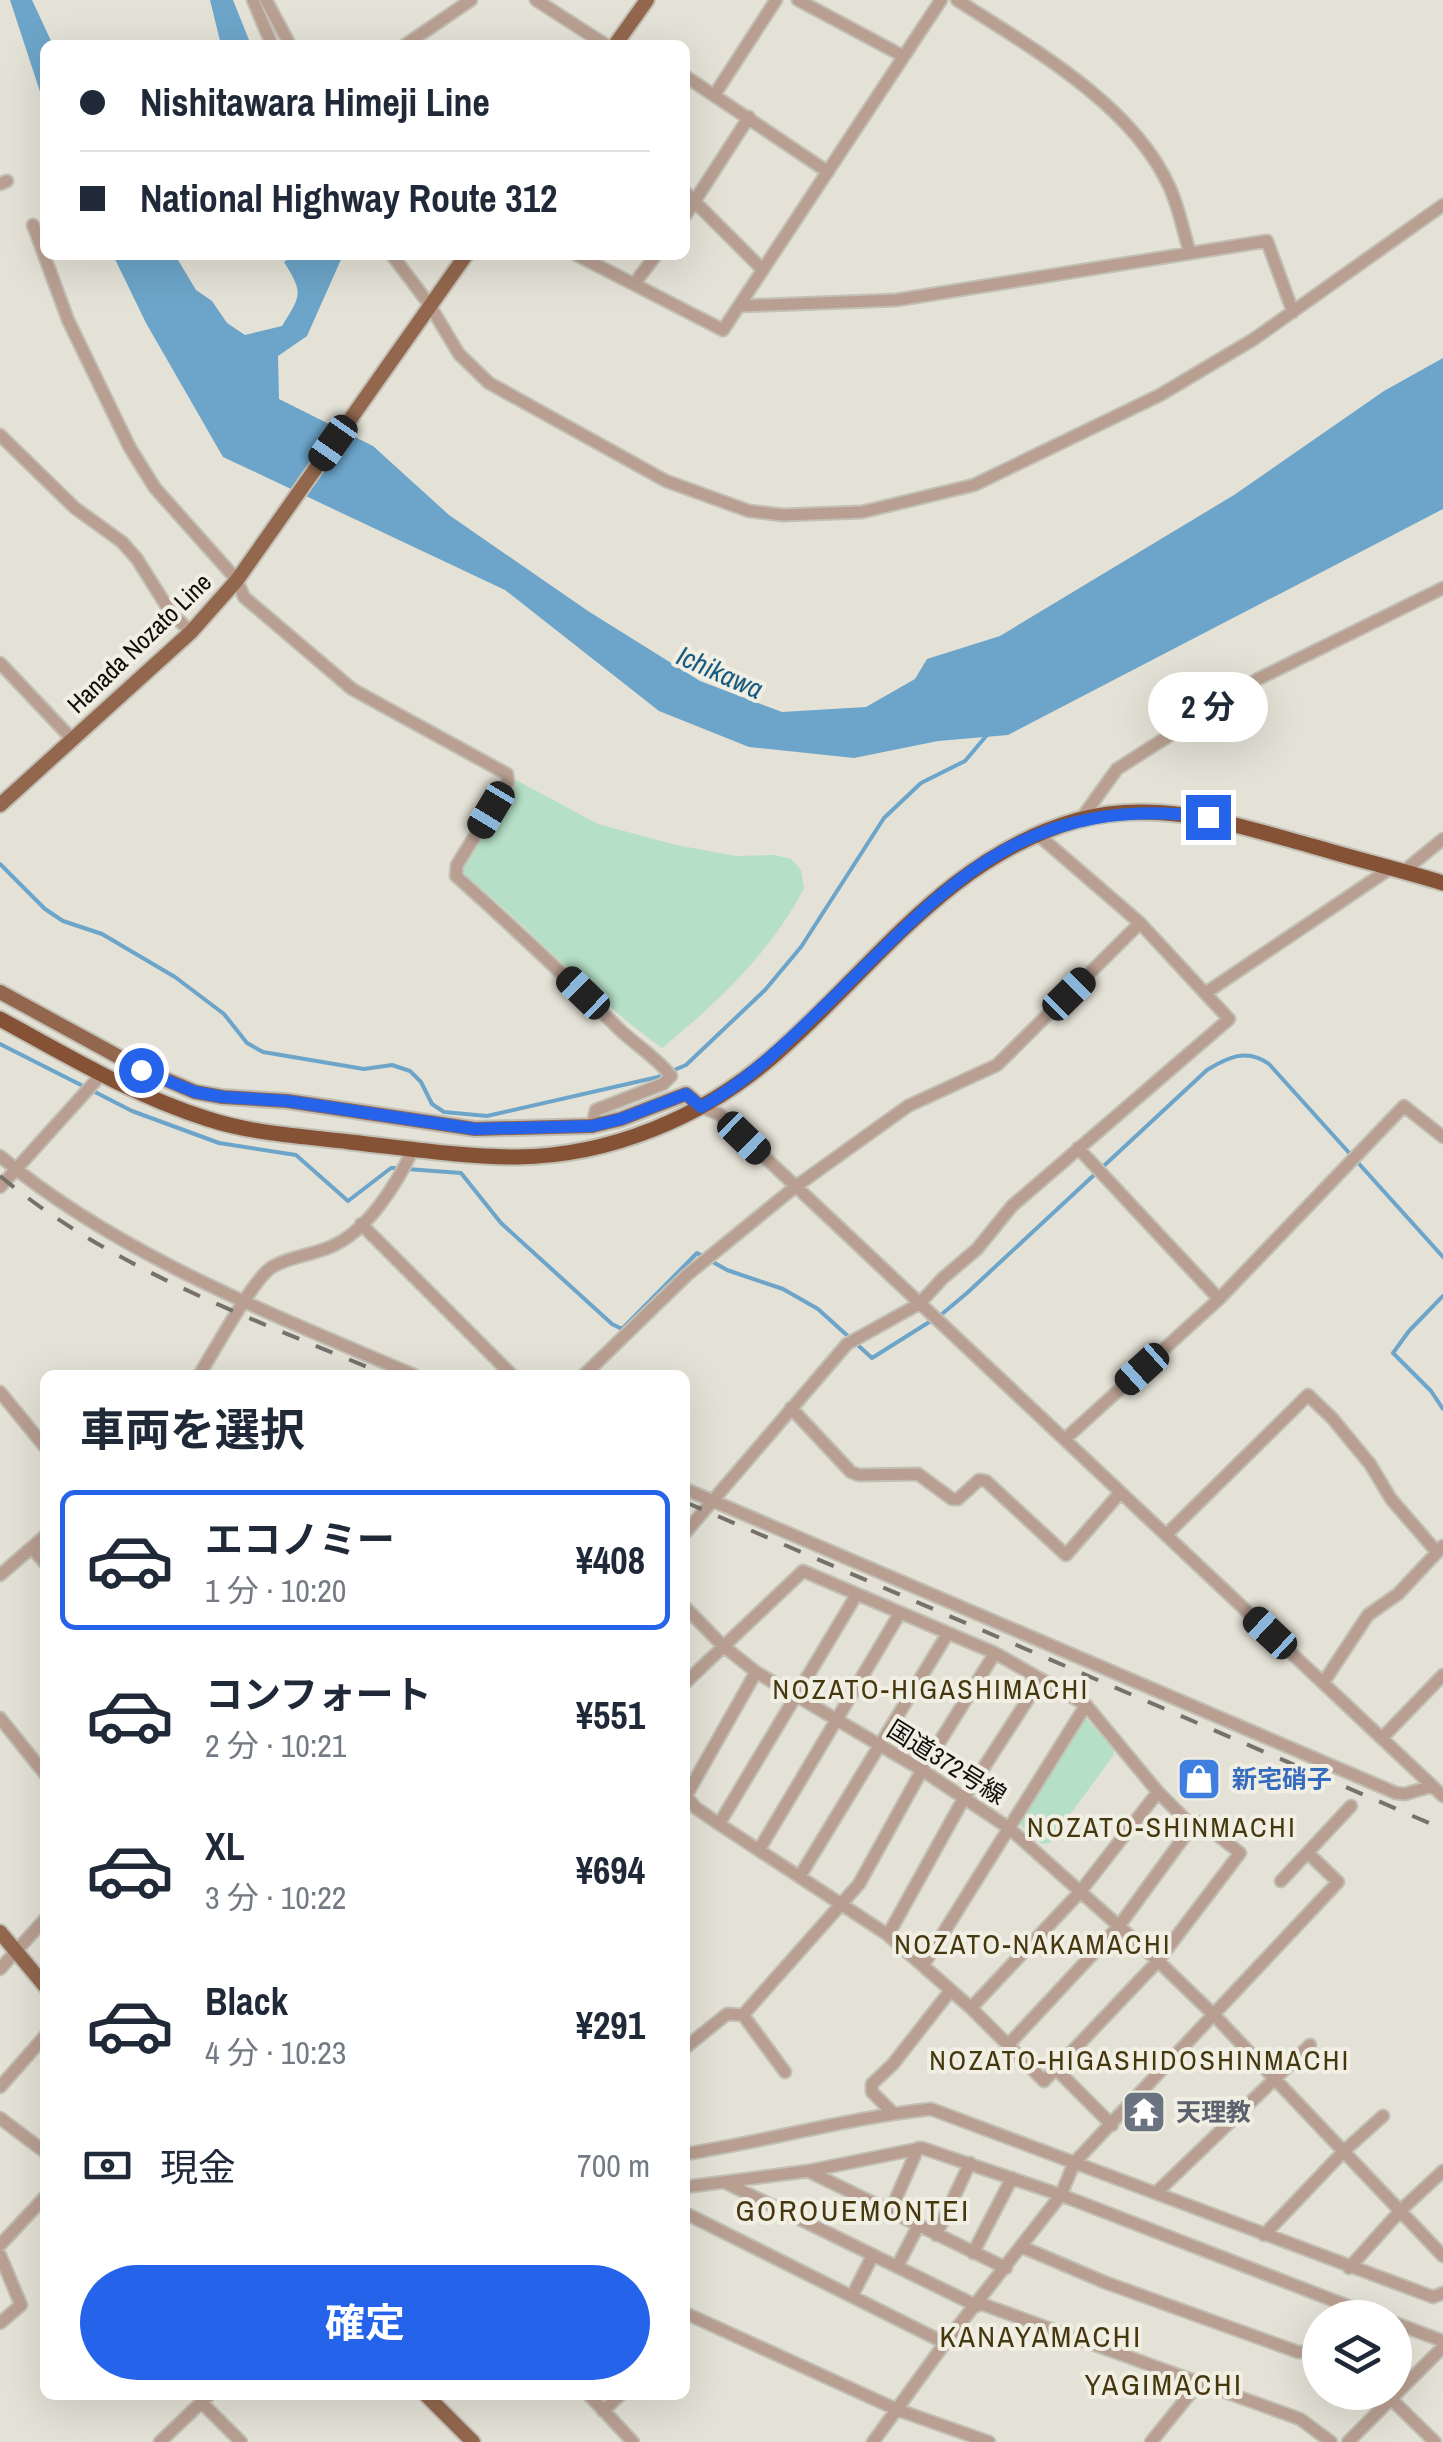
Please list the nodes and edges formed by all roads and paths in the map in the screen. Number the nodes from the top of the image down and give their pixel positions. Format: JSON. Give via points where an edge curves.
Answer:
{"nodes":[{"id":1,"x":254,"y":0,"type":"edge"},
{"id":2,"x":266,"y":0,"type":"edge"},
{"id":3,"x":470,"y":0,"type":"edge"},
{"id":4,"x":536,"y":0,"type":"edge"},
{"id":5,"x":776,"y":0,"type":"edge"},
{"id":6,"x":798,"y":0,"type":"edge"},
{"id":7,"x":941,"y":0,"type":"edge"},
{"id":8,"x":957,"y":0,"type":"edge"},
{"id":9,"x":638,"y":4,"type":"edge"},
{"id":10,"x":270,"y":40,"type":"edge"},
{"id":11,"x":287,"y":40,"type":"edge"},
{"id":12,"x":412,"y":40,"type":"edge"},
{"id":13,"x":610,"y":40,"type":"edge"},
{"id":14,"x":619,"y":40,"type":"edge"},
{"id":15,"x":904,"y":56,"type":"junction"},
{"id":16,"x":690,"y":79,"type":"edge"},
{"id":17,"x":715,"y":94,"type":"junction"},
{"id":18,"x":749,"y":117,"type":"junction"},
{"id":19,"x":828,"y":172,"type":"junction"},
{"id":20,"x":690,"y":197,"type":"edge"},
{"id":21,"x":1443,"y":206,"type":"edge"},
{"id":22,"x":33,"y":225,"type":"dead end"},
{"id":23,"x":40,"y":244,"type":"edge"},
{"id":24,"x":1190,"y":253,"type":"junction"},
{"id":25,"x":46,"y":260,"type":"edge"},
{"id":26,"x":395,"y":260,"type":"edge"},
{"id":27,"x":462,"y":260,"type":"edge"},
{"id":28,"x":587,"y":260,"type":"edge"},
{"id":29,"x":652,"y":260,"type":"edge"},
{"id":30,"x":763,"y":270,"type":"junction"},
{"id":31,"x":634,"y":284,"type":"junction"},
{"id":32,"x":740,"y":306,"type":"junction"},
{"id":33,"x":425,"y":310,"type":"junction"},
{"id":34,"x":1293,"y":312,"type":"junction"},
{"id":35,"x":0,"y":435,"type":"edge"},
{"id":36,"x":6,"y":451,"type":"edge"},
{"id":37,"x":240,"y":575,"type":"junction"},
{"id":38,"x":1443,"y":588,"type":"edge"},
{"id":39,"x":191,"y":632,"type":"junction"},
{"id":40,"x":0,"y":663,"type":"edge"},
{"id":41,"x":71,"y":738,"type":"junction"},
{"id":42,"x":0,"y":805,"type":"edge"},
{"id":43,"x":1081,"y":819,"type":"junction"},
{"id":44,"x":1037,"y":834,"type":"junction"},
{"id":45,"x":1443,"y":839,"type":"edge"},
{"id":46,"x":1398,"y":870,"type":"junction"},
{"id":47,"x":1443,"y":883,"type":"edge"},
{"id":48,"x":1140,"y":923,"type":"junction"},
{"id":49,"x":0,"y":992,"type":"edge"},
{"id":50,"x":1208,"y":992,"type":"junction"},
{"id":51,"x":0,"y":1020,"type":"edge"},
{"id":52,"x":101,"y":1076,"type":"junction"},
{"id":53,"x":701,"y":1107,"type":"junction"},
{"id":54,"x":592,"y":1126,"type":"junction"},
{"id":55,"x":1443,"y":1136,"type":"edge"},
{"id":56,"x":1078,"y":1148,"type":"junction"},
{"id":57,"x":413,"y":1149,"type":"junction"},
{"id":58,"x":0,"y":1156,"type":"edge"},
{"id":59,"x":17,"y":1170,"type":"junction"},
{"id":60,"x":0,"y":1187,"type":"edge"},
{"id":61,"x":795,"y":1187,"type":"junction"},
{"id":62,"x":361,"y":1224,"type":"junction"},
{"id":63,"x":1219,"y":1299,"type":"junction"},
{"id":64,"x":243,"y":1302,"type":"junction"},
{"id":65,"x":919,"y":1304,"type":"junction"},
{"id":66,"x":202,"y":1370,"type":"edge"},
{"id":67,"x":402,"y":1370,"type":"edge"},
{"id":68,"x":507,"y":1370,"type":"edge"},
{"id":69,"x":589,"y":1370,"type":"edge"},
{"id":70,"x":0,"y":1392,"type":"edge"},
{"id":71,"x":791,"y":1408,"type":"junction"},
{"id":72,"x":1065,"y":1439,"type":"junction"},
{"id":73,"x":40,"y":1441,"type":"edge"},
{"id":74,"x":690,"y":1491,"type":"edge"},
{"id":75,"x":1120,"y":1493,"type":"junction"},
{"id":76,"x":712,"y":1500,"type":"junction"},
{"id":77,"x":690,"y":1527,"type":"edge"},
{"id":78,"x":1166,"y":1535,"type":"junction"},
{"id":79,"x":40,"y":1541,"type":"edge"},
{"id":80,"x":32,"y":1548,"type":"junction"},
{"id":81,"x":1439,"y":1549,"type":"edge"},
{"id":82,"x":40,"y":1557,"type":"edge"},
{"id":83,"x":0,"y":1575,"type":"edge"},
{"id":84,"x":857,"y":1594,"type":"junction"},
{"id":85,"x":690,"y":1613,"type":"edge"},
{"id":86,"x":900,"y":1613,"type":"junction"},
{"id":87,"x":948,"y":1634,"type":"junction"},
{"id":88,"x":722,"y":1644,"type":"junction"},
{"id":89,"x":995,"y":1653,"type":"junction"},
{"id":90,"x":756,"y":1672,"type":"junction"},
{"id":91,"x":1443,"y":1675,"type":"edge"},
{"id":92,"x":690,"y":1678,"type":"edge"},
{"id":93,"x":1041,"y":1679,"type":"junction"},
{"id":94,"x":1323,"y":1682,"type":"junction"},
{"id":95,"x":795,"y":1696,"type":"junction"},
{"id":96,"x":1086,"y":1705,"type":"junction"},
{"id":97,"x":0,"y":1718,"type":"edge"},
{"id":98,"x":837,"y":1720,"type":"junction"},
{"id":99,"x":1382,"y":1738,"type":"junction"},
{"id":100,"x":879,"y":1746,"type":"junction"},
{"id":101,"x":40,"y":1768,"type":"edge"},
{"id":102,"x":922,"y":1770,"type":"junction"},
{"id":103,"x":1432,"y":1786,"type":"junction"},
{"id":104,"x":690,"y":1788,"type":"edge"},
{"id":105,"x":1158,"y":1792,"type":"junction"},
{"id":106,"x":1443,"y":1796,"type":"edge"},
{"id":107,"x":964,"y":1798,"type":"junction"},
{"id":108,"x":690,"y":1800,"type":"edge"},
{"id":109,"x":1351,"y":1806,"type":"dead end"},
{"id":110,"x":696,"y":1808,"type":"junction"},
{"id":111,"x":690,"y":1813,"type":"edge"},
{"id":112,"x":719,"y":1824,"type":"junction"},
{"id":113,"x":1192,"y":1826,"type":"junction"},
{"id":114,"x":1010,"y":1828,"type":"junction"},
{"id":115,"x":759,"y":1850,"type":"junction"},
{"id":116,"x":1308,"y":1854,"type":"junction"},
{"id":117,"x":800,"y":1876,"type":"junction"},
{"id":118,"x":1281,"y":1881,"type":"dead end"},
{"id":119,"x":1080,"y":1892,"type":"junction"},
{"id":120,"x":840,"y":1904,"type":"junction"},
{"id":121,"x":40,"y":1925,"type":"edge"},
{"id":122,"x":1119,"y":1926,"type":"junction"},
{"id":123,"x":0,"y":1932,"type":"edge"},
{"id":124,"x":888,"y":1934,"type":"junction"},
{"id":125,"x":14,"y":1952,"type":"junction"},
{"id":126,"x":1158,"y":1960,"type":"junction"},
{"id":127,"x":924,"y":1964,"type":"junction"},
{"id":128,"x":0,"y":1970,"type":"edge"},
{"id":129,"x":40,"y":1981,"type":"edge"},
{"id":130,"x":950,"y":1990,"type":"junction"},
{"id":131,"x":971,"y":2008,"type":"junction"},
{"id":132,"x":743,"y":2015,"type":"junction"},
{"id":133,"x":1214,"y":2015,"type":"junction"},
{"id":134,"x":40,"y":2042,"type":"edge"},
{"id":135,"x":690,"y":2044,"type":"edge"},
{"id":136,"x":1009,"y":2044,"type":"junction"},
{"id":137,"x":1310,"y":2045,"type":"dead end"},
{"id":138,"x":1057,"y":2070,"type":"junction"},
{"id":139,"x":784,"y":2072,"type":"dead end"},
{"id":140,"x":1275,"y":2079,"type":"junction"},
{"id":141,"x":0,"y":2087,"type":"edge"},
{"id":142,"x":894,"y":2113,"type":"junction"},
{"id":143,"x":1383,"y":2116,"type":"dead end"},
{"id":144,"x":0,"y":2118,"type":"edge"},
{"id":145,"x":1112,"y":2125,"type":"junction"},
{"id":146,"x":40,"y":2148,"type":"edge"},
{"id":147,"x":918,"y":2148,"type":"junction"},
{"id":148,"x":1344,"y":2151,"type":"junction"},
{"id":149,"x":690,"y":2153,"type":"edge"},
{"id":150,"x":970,"y":2162,"type":"junction"},
{"id":151,"x":1074,"y":2163,"type":"junction"},
{"id":152,"x":808,"y":2171,"type":"junction"},
{"id":153,"x":1443,"y":2171,"type":"edge"},
{"id":154,"x":1012,"y":2178,"type":"junction"},
{"id":155,"x":724,"y":2182,"type":"junction"},
{"id":156,"x":690,"y":2187,"type":"edge"},
{"id":157,"x":1156,"y":2193,"type":"junction"},
{"id":158,"x":1061,"y":2195,"type":"junction"},
{"id":159,"x":40,"y":2202,"type":"edge"},
{"id":160,"x":1401,"y":2210,"type":"junction"},
{"id":161,"x":890,"y":2212,"type":"junction"},
{"id":162,"x":690,"y":2215,"type":"edge"},
{"id":163,"x":918,"y":2226,"type":"junction"},
{"id":164,"x":1264,"y":2234,"type":"junction"},
{"id":165,"x":936,"y":2235,"type":"junction"},
{"id":166,"x":0,"y":2244,"type":"edge"},
{"id":167,"x":1022,"y":2247,"type":"junction"},
{"id":168,"x":973,"y":2254,"type":"junction"},
{"id":169,"x":0,"y":2255,"type":"edge"},
{"id":170,"x":873,"y":2255,"type":"junction"},
{"id":171,"x":1443,"y":2256,"type":"edge"},
{"id":172,"x":897,"y":2267,"type":"junction"},
{"id":173,"x":1006,"y":2268,"type":"junction"},
{"id":174,"x":1349,"y":2268,"type":"junction"},
{"id":175,"x":1443,"y":2293,"type":"edge"},
{"id":176,"x":852,"y":2296,"type":"junction"},
{"id":177,"x":1333,"y":2300,"type":"edge"},
{"id":178,"x":978,"y":2304,"type":"junction"},
{"id":179,"x":690,"y":2320,"type":"edge"},
{"id":180,"x":0,"y":2323,"type":"edge"},
{"id":181,"x":1412,"y":2331,"type":"edge"},
{"id":182,"x":945,"y":2343,"type":"junction"},
{"id":183,"x":1443,"y":2344,"type":"edge"},
{"id":184,"x":1302,"y":2352,"type":"edge"},
{"id":185,"x":1412,"y":2373,"type":"edge"},
{"id":186,"x":1198,"y":2384,"type":"junction"},
{"id":187,"x":205,"y":2400,"type":"edge"},
{"id":188,"x":207,"y":2400,"type":"edge"},
{"id":189,"x":431,"y":2400,"type":"edge"},
{"id":190,"x":594,"y":2400,"type":"edge"},
{"id":191,"x":615,"y":2400,"type":"edge"},
{"id":192,"x":898,"y":2410,"type":"junction"},
{"id":193,"x":1376,"y":2410,"type":"edge"},
{"id":194,"x":1402,"y":2410,"type":"edge"},
{"id":195,"x":604,"y":2411,"type":"junction"},
{"id":196,"x":160,"y":2442,"type":"edge"},
{"id":197,"x":240,"y":2442,"type":"edge"},
{"id":198,"x":473,"y":2442,"type":"edge"},
{"id":199,"x":633,"y":2442,"type":"edge"},
{"id":200,"x":874,"y":2442,"type":"edge"},
{"id":201,"x":989,"y":2442,"type":"edge"},
{"id":202,"x":1151,"y":2442,"type":"edge"},
{"id":203,"x":1331,"y":2442,"type":"edge"},
{"id":204,"x":1348,"y":2442,"type":"edge"},
{"id":205,"x":1435,"y":2442,"type":"edge"}],
"edges":[{"from":1,"to":10,"type":"street"},
{"from":2,"to":11,"type":"street"},
{"from":3,"to":12,"type":"street"},
{"from":4,"to":13,"type":"street"},
{"from":5,"to":17,"type":"street"},
{"from":6,"to":15,"type":"street"},
{"from":7,"to":15,"type":"street"},
{"from":8,"to":24,"type":"street","via":[[1048,59],[1117,115],[1170,188]]},
{"from":9,"to":14,"type":"main road"},
{"from":15,"to":19,"type":"street"},
{"from":16,"to":17,"type":"street"},
{"from":17,"to":18,"type":"street"},
{"from":18,"to":19,"type":"street"},
{"from":18,"to":20,"type":"street"},
{"from":19,"to":30,"type":"street"},
{"from":20,"to":30,"type":"street"},
{"from":21,"to":34,"type":"street"},
{"from":22,"to":23,"type":"street"},
{"from":24,"to":32,"type":"street","via":[[896,300]]},
{"from":24,"to":34,"type":"street","via":[[1266,241]]},
{"from":25,"to":37,"type":"street","via":[[130,448],[155,488]]},
{"from":26,"to":33,"type":"street"},
{"from":27,"to":33,"type":"main road","name":"Hanada Nozato Line"},
{"from":28,"to":31,"type":"street"},
{"from":29,"to":31,"type":"street"},
{"from":30,"to":32,"type":"street"},
{"from":31,"to":32,"type":"street","via":[[723,330]]},
{"from":33,"to":34,"type":"street","via":[[490,383],[666,480],[749,510],[784,515],[862,512],[974,486],[1160,395]]},
{"from":33,"to":37,"type":"main road","name":"Hanada Nozato Line"},
{"from":35,"to":36,"type":"street"},
{"from":36,"to":39,"type":"street","via":[[122,542]]},
{"from":37,"to":39,"type":"main road","name":"Hanada Nozato Line"},
{"from":37,"to":54,"type":"street","via":[[244,597],[352,688],[508,774],[456,876],[671,1076],[596,1110]]},
{"from":38,"to":43,"type":"street","via":[[1258,679],[1132,758],[1117,768]]},
{"from":39,"to":41,"type":"main road","name":"Hanada Nozato Line"},
{"from":40,"to":41,"type":"street"},
{"from":41,"to":42,"type":"main road","name":"Hanada Nozato Line"},
{"from":43,"to":44,"type":"highway"},
{"from":43,"to":46,"type":"highway","via":[[1142,811],[1208,817]]},
{"from":44,"to":48,"type":"street"},
{"from":44,"to":53,"type":"highway","via":[[970,870],[772,1057]]},
{"from":45,"to":46,"type":"street"},
{"from":46,"to":47,"type":"highway"},
{"from":46,"to":50,"type":"street"},
{"from":48,"to":50,"type":"street"},
{"from":48,"to":61,"type":"street","via":[[997,1064],[908,1106]]},
{"from":49,"to":54,"type":"main road","via":[[141,1070],[195,1092],[475,1129]]},
{"from":50,"to":56,"type":"street","via":[[1229,1019]]},
{"from":51,"to":52,"type":"highway"},
{"from":52,"to":57,"type":"highway","via":[[230,1125]]},
{"from":52,"to":59,"type":"street"},
{"from":53,"to":54,"type":"main road","via":[[686,1094]]},
{"from":53,"to":57,"type":"highway","via":[[636,1136],[550,1154]]},
{"from":53,"to":61,"type":"street","via":[[719,1114]]},
{"from":55,"to":63,"type":"street","via":[[1404,1106]]},
{"from":56,"to":63,"type":"street"},
{"from":56,"to":65,"type":"street"},
{"from":57,"to":62,"type":"street","via":[[398,1180]]},
{"from":58,"to":59,"type":"street"},
{"from":59,"to":60,"type":"street"},
{"from":59,"to":64,"type":"street","via":[[77,1214]]},
{"from":61,"to":65,"type":"street"},
{"from":61,"to":69,"type":"street","via":[[687,1275]]},
{"from":62,"to":64,"type":"street","via":[[334,1246],[270,1268]]},
{"from":62,"to":68,"type":"street"},
{"from":63,"to":72,"type":"street"},
{"from":64,"to":66,"type":"street"},
{"from":64,"to":67,"type":"street"},
{"from":65,"to":71,"type":"street","via":[[847,1344]]},
{"from":65,"to":72,"type":"street"},
{"from":70,"to":73,"type":"street"},
{"from":71,"to":75,"type":"street","via":[[858,1476],[918,1474],[958,1499],[986,1481],[1066,1555]]},
{"from":71,"to":76,"type":"street"},
{"from":72,"to":75,"type":"street"},
{"from":74,"to":76,"type":"street"},
{"from":75,"to":78,"type":"street"},
{"from":76,"to":77,"type":"street"},
{"from":76,"to":103,"type":"street","via":[[1396,1793]]},
{"from":78,"to":81,"type":"street","via":[[1308,1396]]},
{"from":78,"to":94,"type":"street"},
{"from":79,"to":80,"type":"street"},
{"from":80,"to":82,"type":"street"},
{"from":80,"to":83,"type":"street"},
{"from":81,"to":94,"type":"street","via":[[1398,1594],[1368,1615]]},
{"from":84,"to":86,"type":"street"},
{"from":84,"to":88,"type":"street","via":[[803,1571]]},
{"from":84,"to":95,"type":"street"},
{"from":85,"to":88,"type":"street","name":"国道372号線"},
{"from":86,"to":87,"type":"street"},
{"from":86,"to":98,"type":"street"},
{"from":87,"to":89,"type":"street"},
{"from":87,"to":100,"type":"street"},
{"from":88,"to":90,"type":"street","name":"国道372号線"},
{"from":88,"to":92,"type":"street"},
{"from":89,"to":93,"type":"street"},
{"from":89,"to":102,"type":"street"},
{"from":90,"to":95,"type":"street","name":"国道372号線"},
{"from":90,"to":104,"type":"street"},
{"from":91,"to":99,"type":"street"},
{"from":93,"to":96,"type":"street"},
{"from":93,"to":107,"type":"street"},
{"from":94,"to":99,"type":"street"},
{"from":95,"to":98,"type":"street","name":"国道372号線"},
{"from":95,"to":112,"type":"street"},
{"from":96,"to":105,"type":"street"},
{"from":96,"to":114,"type":"street"},
{"from":97,"to":101,"type":"street"},
{"from":98,"to":100,"type":"street","name":"国道372号線"},
{"from":98,"to":115,"type":"street"},
{"from":99,"to":103,"type":"street"},
{"from":100,"to":102,"type":"street","name":"国道372号線"},
{"from":100,"to":117,"type":"street"},
{"from":102,"to":107,"type":"street","name":"国道372号線"},
{"from":102,"to":120,"type":"street","via":[[859,1884]]},
{"from":103,"to":106,"type":"street"},
{"from":105,"to":113,"type":"street"},
{"from":105,"to":119,"type":"street"},
{"from":107,"to":114,"type":"street","name":"国道372号線"},
{"from":107,"to":124,"type":"street"},
{"from":108,"to":110,"type":"street"},
{"from":109,"to":116,"type":"street"},
{"from":110,"to":111,"type":"street"},
{"from":110,"to":112,"type":"street"},
{"from":112,"to":115,"type":"street"},
{"from":113,"to":122,"type":"street"},
{"from":113,"to":126,"type":"street","via":[[1201,1822],[1240,1853]]},
{"from":114,"to":119,"type":"street","name":"国道372号線"},
{"from":114,"to":127,"type":"street"},
{"from":115,"to":117,"type":"street"},
{"from":116,"to":118,"type":"street"},
{"from":116,"to":133,"type":"street","via":[[1338,1882]]},
{"from":117,"to":120,"type":"street"},
{"from":119,"to":122,"type":"street","name":"国道372号線"},
{"from":119,"to":131,"type":"street"},
{"from":120,"to":124,"type":"street"},
{"from":120,"to":132,"type":"street"},
{"from":121,"to":125,"type":"street"},
{"from":122,"to":126,"type":"street","name":"国道372号線"},
{"from":122,"to":136,"type":"street"},
{"from":123,"to":125,"type":"main road"},
{"from":124,"to":127,"type":"street"},
{"from":125,"to":128,"type":"street"},
{"from":125,"to":129,"type":"main road"},
{"from":126,"to":133,"type":"street","name":"国道372号線"},
{"from":126,"to":138,"type":"street"},
{"from":127,"to":130,"type":"street"},
{"from":130,"to":131,"type":"street"},
{"from":130,"to":142,"type":"street","via":[[872,2084]]},
{"from":131,"to":136,"type":"street"},
{"from":132,"to":135,"type":"street","via":[[727,2014]]},
{"from":132,"to":139,"type":"street"},
{"from":133,"to":140,"type":"street","name":"国道372号線"},
{"from":133,"to":145,"type":"street"},
{"from":134,"to":141,"type":"street"},
{"from":136,"to":138,"type":"street","via":[[1044,2081]]},
{"from":137,"to":140,"type":"street"},
{"from":138,"to":145,"type":"street"},
{"from":140,"to":148,"type":"street","name":"国道372号線"},
{"from":140,"to":157,"type":"street"},
{"from":142,"to":149,"type":"street"},
{"from":142,"to":151,"type":"street","via":[[930,2108]]},
{"from":143,"to":148,"type":"street"},
{"from":144,"to":146,"type":"street"},
{"from":145,"to":151,"type":"street"},
{"from":147,"to":150,"type":"street"},
{"from":147,"to":152,"type":"street"},
{"from":147,"to":161,"type":"street"},
{"from":148,"to":160,"type":"street","name":"国道372号線"},
{"from":148,"to":164,"type":"street"},
{"from":150,"to":154,"type":"street"},
{"from":150,"to":165,"type":"street"},
{"from":151,"to":157,"type":"street"},
{"from":151,"to":158,"type":"street"},
{"from":152,"to":155,"type":"street"},
{"from":152,"to":161,"type":"street"},
{"from":153,"to":160,"type":"street"},
{"from":154,"to":158,"type":"street"},
{"from":154,"to":168,"type":"street"},
{"from":155,"to":156,"type":"street"},
{"from":155,"to":170,"type":"street"},
{"from":157,"to":164,"type":"street"},
{"from":158,"to":167,"type":"street"},
{"from":158,"to":177,"type":"street"},
{"from":159,"to":166,"type":"street"},
{"from":160,"to":171,"type":"street","name":"国道372号線"},
{"from":160,"to":174,"type":"street"},
{"from":161,"to":163,"type":"street"},
{"from":162,"to":176,"type":"street"},
{"from":163,"to":165,"type":"street"},
{"from":163,"to":172,"type":"street"},
{"from":164,"to":174,"type":"street"},
{"from":165,"to":168,"type":"street"},
{"from":167,"to":173,"type":"street"},
{"from":167,"to":184,"type":"street"},
{"from":168,"to":173,"type":"street"},
{"from":169,"to":180,"type":"street","via":[[21,2305]]},
{"from":170,"to":172,"type":"street"},
{"from":170,"to":176,"type":"street"},
{"from":172,"to":178,"type":"street"},
{"from":173,"to":178,"type":"street"},
{"from":174,"to":175,"type":"street","via":[[1433,2297]]},
{"from":176,"to":182,"type":"street"},
{"from":178,"to":182,"type":"street"},
{"from":178,"to":186,"type":"street"},
{"from":179,"to":192,"type":"street"},
{"from":181,"to":183,"type":"street"},
{"from":182,"to":192,"type":"street"},
{"from":183,"to":185,"type":"street"},
{"from":186,"to":202,"type":"street"},
{"from":186,"to":203,"type":"street","via":[[1300,2419]]},
{"from":187,"to":196,"type":"street"},
{"from":188,"to":197,"type":"street"},
{"from":189,"to":198,"type":"main road"},
{"from":190,"to":195,"type":"street"},
{"from":191,"to":195,"type":"street"},
{"from":192,"to":200,"type":"street"},
{"from":192,"to":201,"type":"street"},
{"from":193,"to":204,"type":"street"},
{"from":194,"to":205,"type":"street"},
{"from":195,"to":199,"type":"street"}]}
